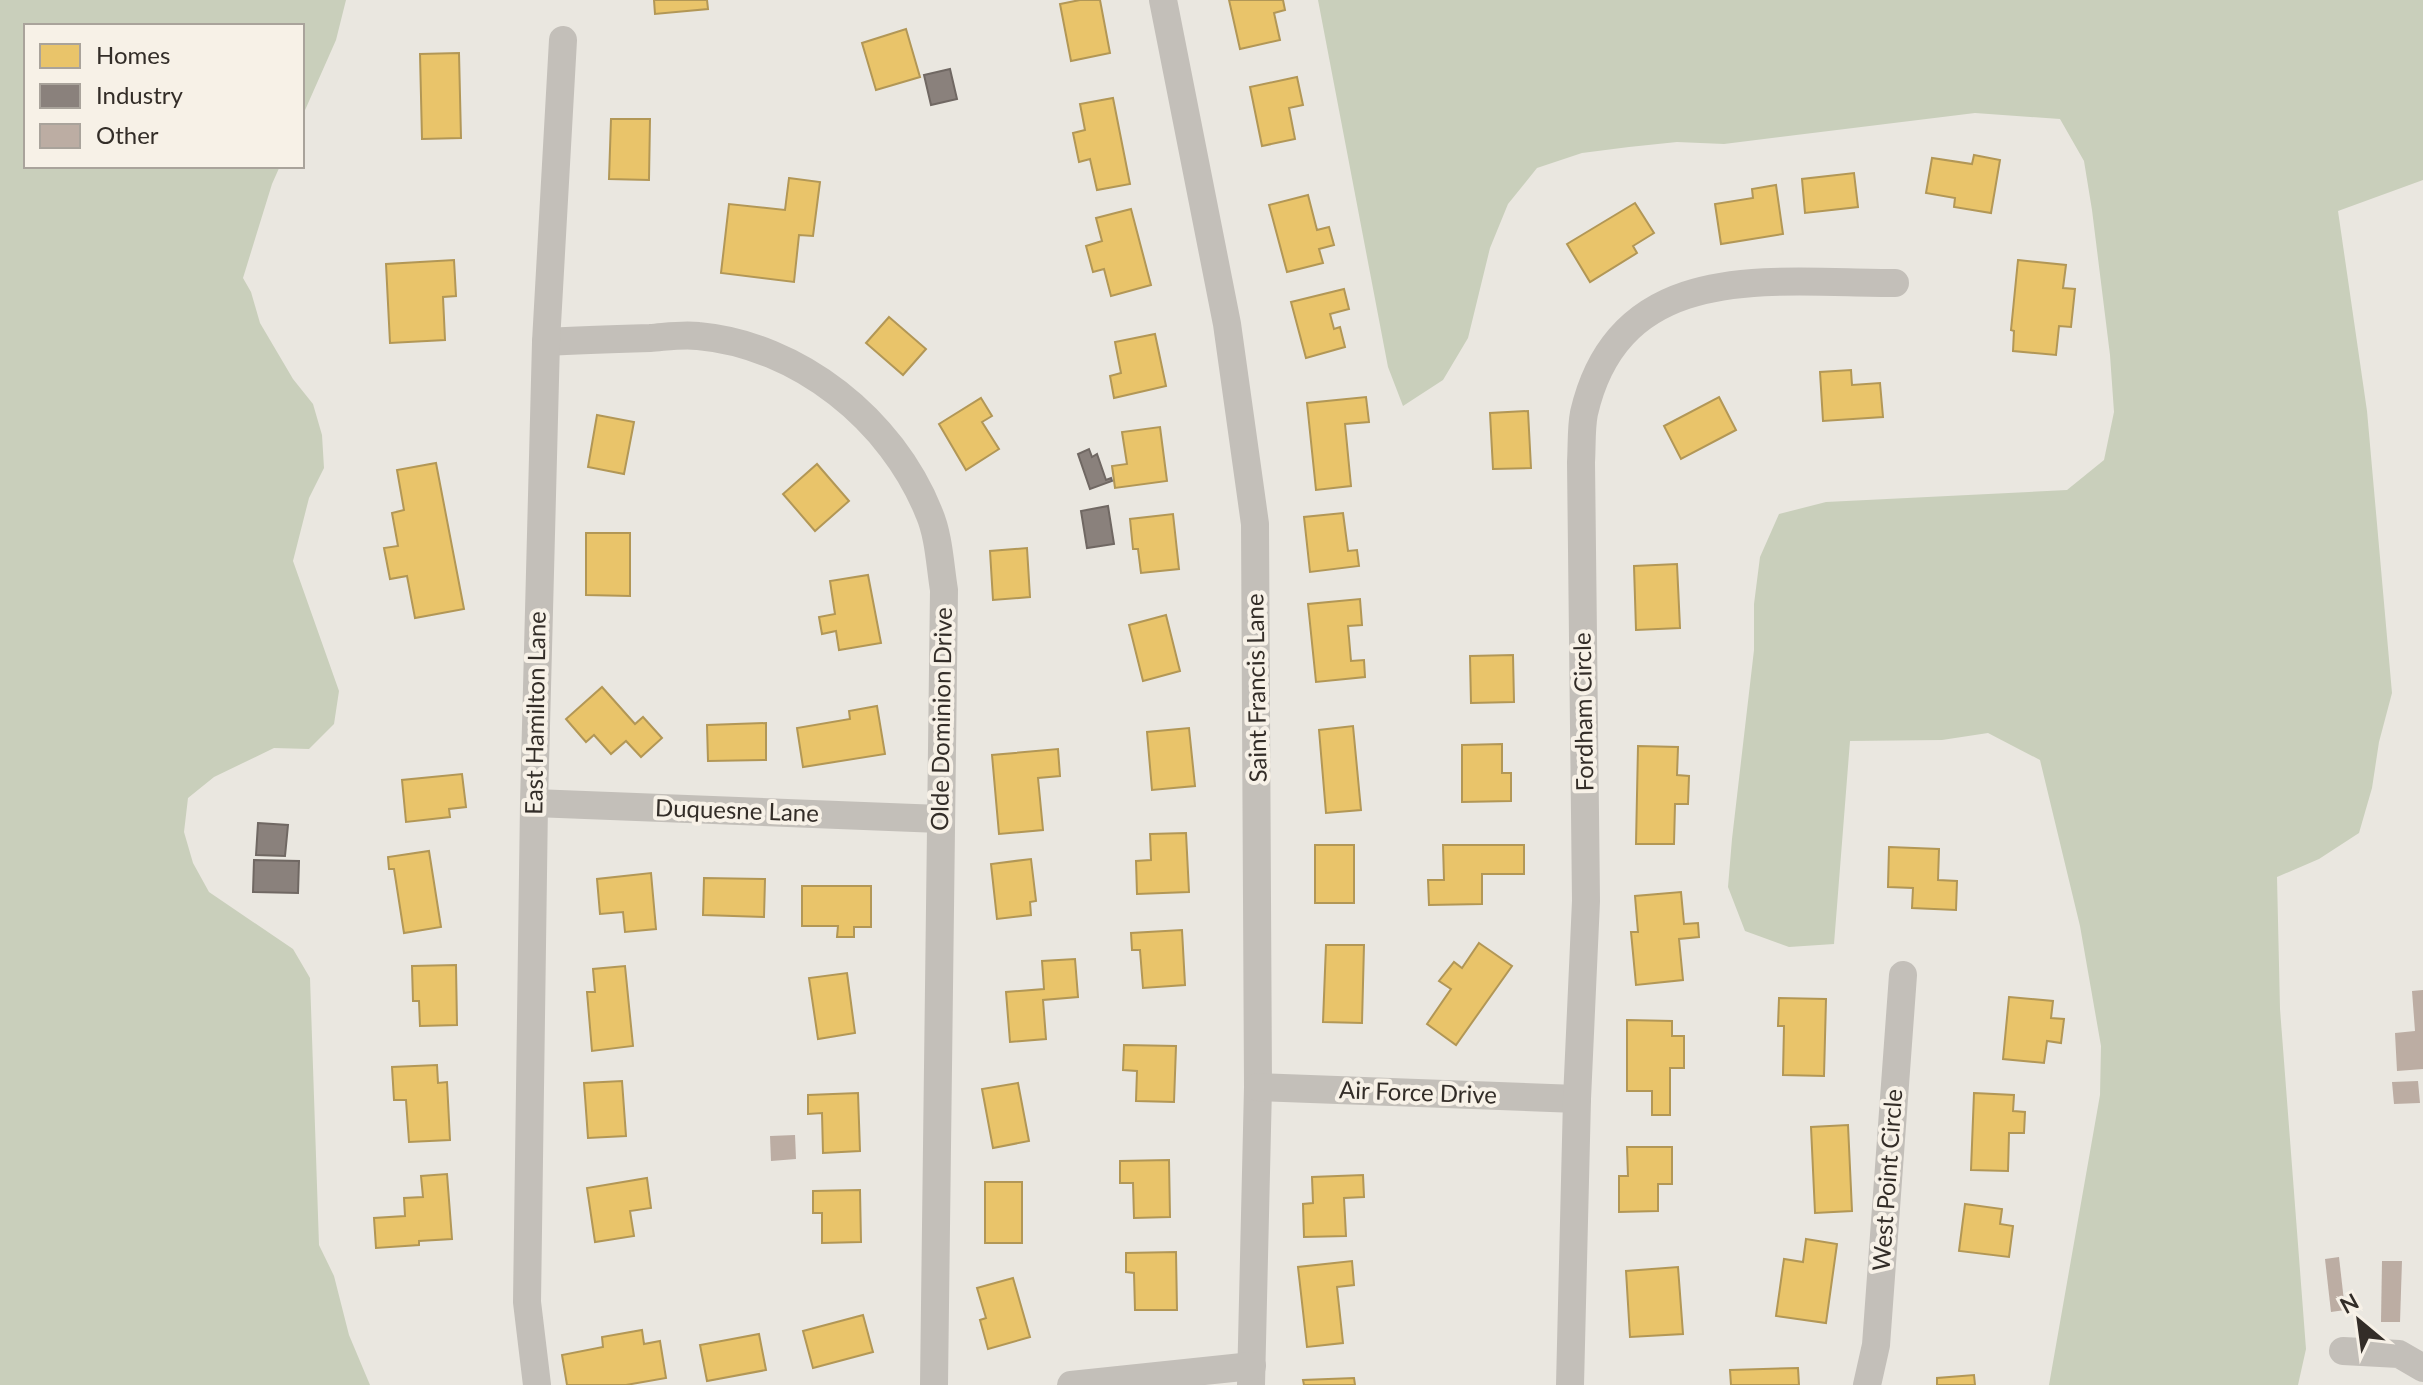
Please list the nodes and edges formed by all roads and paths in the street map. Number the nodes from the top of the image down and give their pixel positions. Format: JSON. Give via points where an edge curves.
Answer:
{"nodes":[{"id":1,"x":1163,"y":0,"type":"edge"},
{"id":2,"x":563,"y":40,"type":"dead end"},
{"id":3,"x":1895,"y":283,"type":"dead end"},
{"id":4,"x":546,"y":342,"type":"junction"},
{"id":5,"x":534,"y":803,"type":"junction"},
{"id":6,"x":940,"y":819,"type":"junction"},
{"id":7,"x":1903,"y":975,"type":"dead end"},
{"id":8,"x":1258,"y":1087,"type":"junction"},
{"id":9,"x":1577,"y":1099,"type":"junction"},
{"id":10,"x":2343,"y":1351,"type":"dead end"},
{"id":11,"x":2423,"y":1368,"type":"edge"},
{"id":12,"x":1251,"y":1376,"type":"edge"},
{"id":13,"x":537,"y":1385,"type":"edge"},
{"id":14,"x":934,"y":1385,"type":"edge"},
{"id":15,"x":1071,"y":1385,"type":"edge"},
{"id":16,"x":1570,"y":1385,"type":"edge"},
{"id":17,"x":1867,"y":1385,"type":"edge"}],
"edges":[{"from":1,"to":8,"type":"street","name":"Saint Francis Lane","via":[[1227,324],[1255,524]]},
{"from":2,"to":4,"type":"street","name":"East Hamilton Lane"},
{"from":3,"to":9,"type":"street","name":"Fordham Circle","via":[[1737,283],[1701,289],[1661,304],[1628,328],[1599,367],[1584,415],[1581,462],[1586,901]]},
{"from":4,"to":5,"type":"street","name":"East Hamilton Lane"},
{"from":4,"to":6,"type":"street","name":"Olde Dominion Drive","via":[[698,336],[749,347],[808,373],[849,401],[881,433],[910,472],[931,515],[944,590]]},
{"from":5,"to":6,"type":"street","name":"Duquesne Lane"},
{"from":5,"to":13,"type":"street","name":"East Hamilton Lane","via":[[527,1302]]},
{"from":6,"to":14,"type":"street","name":"Olde Dominion Drive"},
{"from":7,"to":17,"type":"street","name":"West Point Circle","via":[[1876,1345]]},
{"from":8,"to":9,"type":"street","name":"Air Force Drive"},
{"from":8,"to":12,"type":"street","name":"Saint Francis Lane"},
{"from":9,"to":16,"type":"street","name":"Fordham Circle"},
{"from":10,"to":11,"type":"street","via":[[2399,1354]]},
{"from":12,"to":15,"type":"street"}]}
